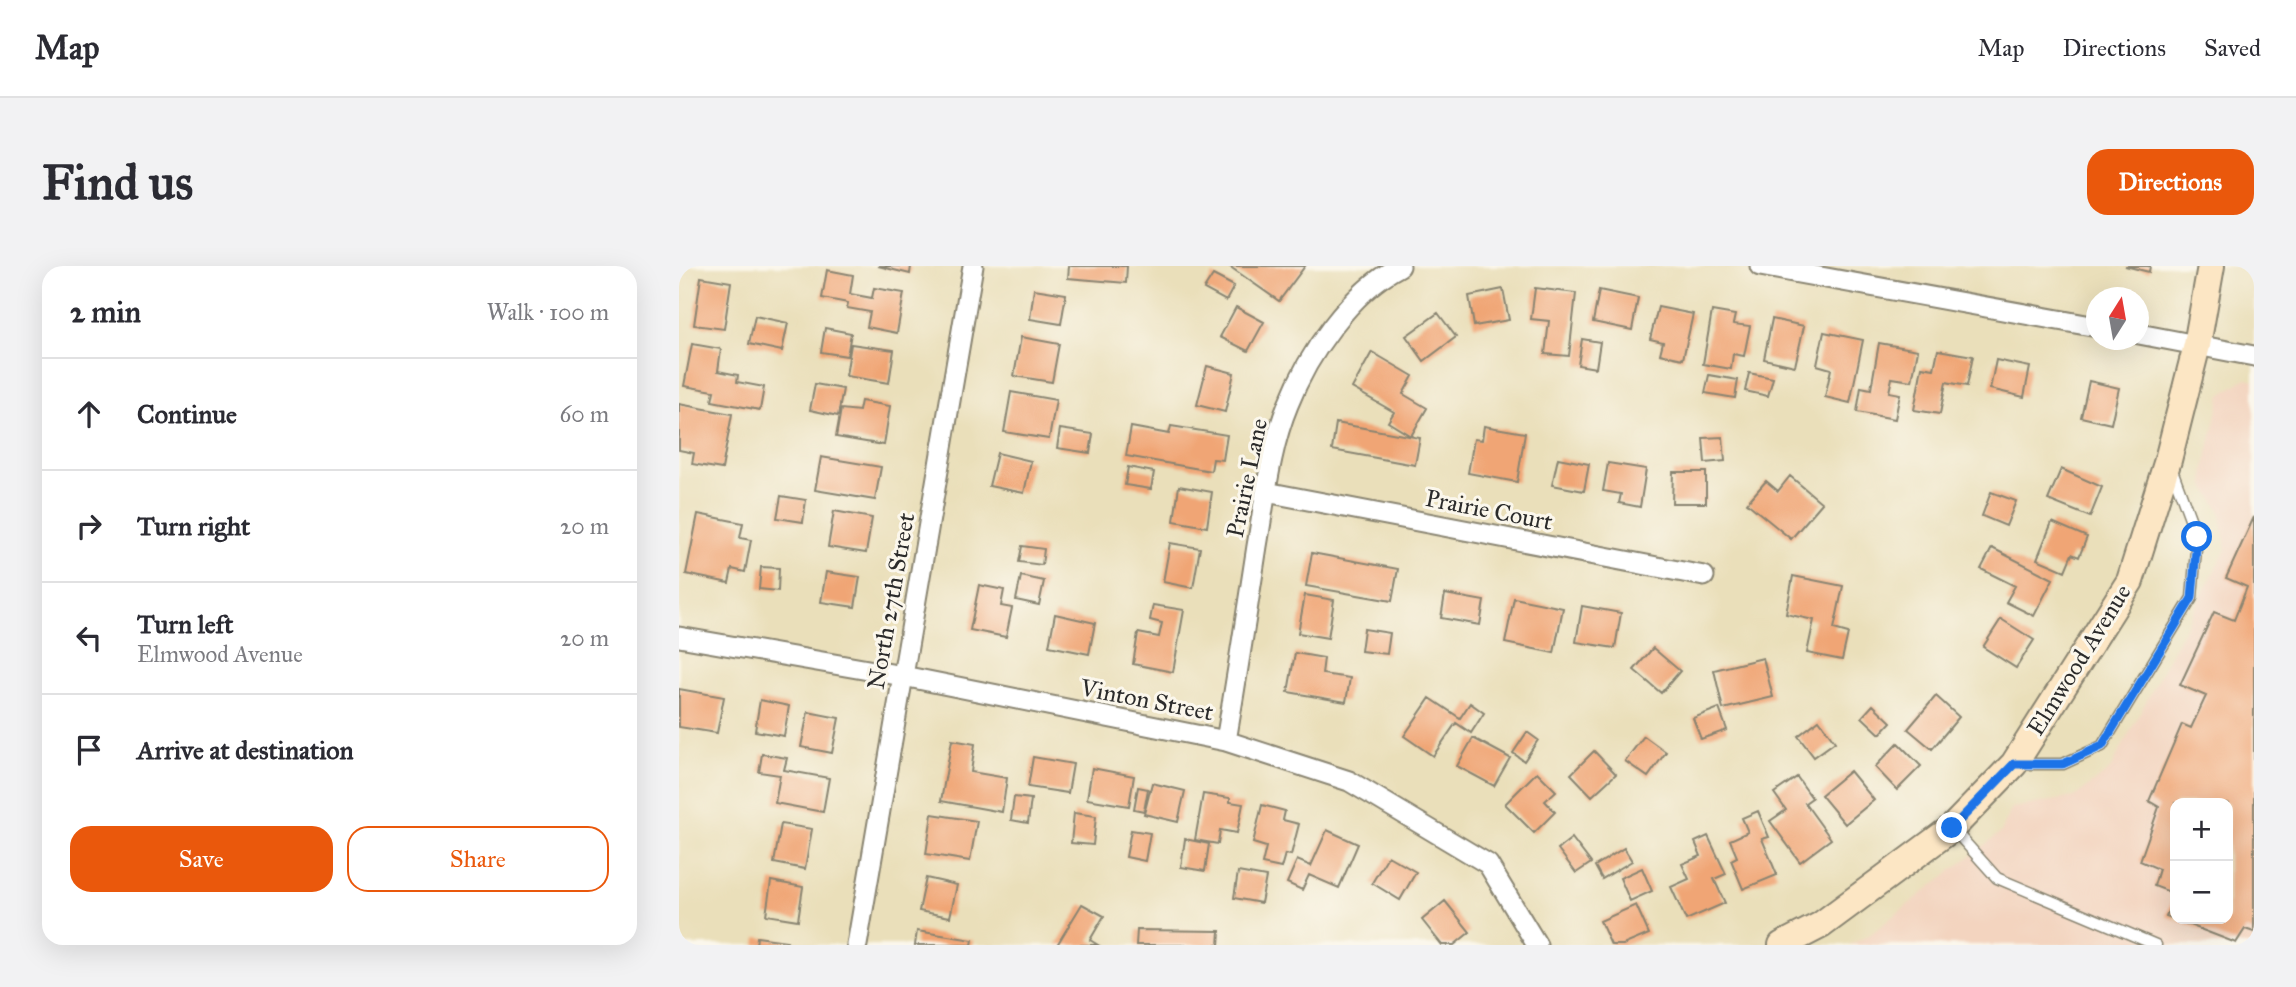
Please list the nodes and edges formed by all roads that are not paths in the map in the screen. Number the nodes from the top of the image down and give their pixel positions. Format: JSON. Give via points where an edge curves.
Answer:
{"nodes":[{"id":1,"x":973,"y":266,"type":"edge"},
{"id":2,"x":1760,"y":266,"type":"edge"},
{"id":3,"x":2211,"y":266,"type":"edge"},
{"id":4,"x":1391,"y":268,"type":"edge"},
{"id":5,"x":2086,"y":325,"type":"edge"},
{"id":6,"x":2149,"y":336,"type":"edge"},
{"id":7,"x":2197,"y":345,"type":"junction"},
{"id":8,"x":2254,"y":356,"type":"edge"},
{"id":9,"x":2168,"y":460,"type":"junction"},
{"id":10,"x":1266,"y":492,"type":"junction"},
{"id":11,"x":1704,"y":576,"type":"dead end"},
{"id":12,"x":679,"y":637,"type":"edge"},
{"id":13,"x":903,"y":676,"type":"junction"},
{"id":14,"x":1226,"y":741,"type":"junction"},
{"id":15,"x":2014,"y":764,"type":"junction"},
{"id":16,"x":1952,"y":828,"type":"junction"},
{"id":17,"x":857,"y":945,"type":"edge"},
{"id":18,"x":1537,"y":945,"type":"edge"},
{"id":19,"x":1782,"y":945,"type":"edge"},
{"id":20,"x":2156,"y":945,"type":"edge"}],
"edges":[{"from":1,"to":13,"type":"street","name":"North 27th Street"},
{"from":2,"to":5,"type":"street"},
{"from":3,"to":7,"type":"street","name":"Elmwood Avenue"},
{"from":4,"to":10,"type":"street","name":"Prairie Lane","via":[[1343,314],[1315,349],[1287,406]]},
{"from":6,"to":7,"type":"street"},
{"from":7,"to":8,"type":"street"},
{"from":7,"to":9,"type":"street","name":"Elmwood Avenue"},
{"from":9,"to":15,"type":"street","name":"Elmwood Avenue","via":[[2130,581]]},
{"from":9,"to":15,"type":"lane","via":[[2197,537],[2192,598],[2102,746],[2063,764]]},
{"from":10,"to":11,"type":"street","name":"Prairie Court"},
{"from":10,"to":14,"type":"street","name":"Prairie Lane"},
{"from":12,"to":13,"type":"street","name":"Vinton Street"},
{"from":13,"to":14,"type":"street","name":"Vinton Street"},
{"from":13,"to":17,"type":"street","name":"North 27th Street"},
{"from":14,"to":18,"type":"street","name":"Vinton Street","via":[[1349,781],[1487,864]]},
{"from":15,"to":16,"type":"street","name":"Elmwood Avenue"},
{"from":16,"to":19,"type":"street","name":"Elmwood Avenue","via":[[1821,926]]},
{"from":16,"to":20,"type":"lane","via":[[1997,878]]}]}
